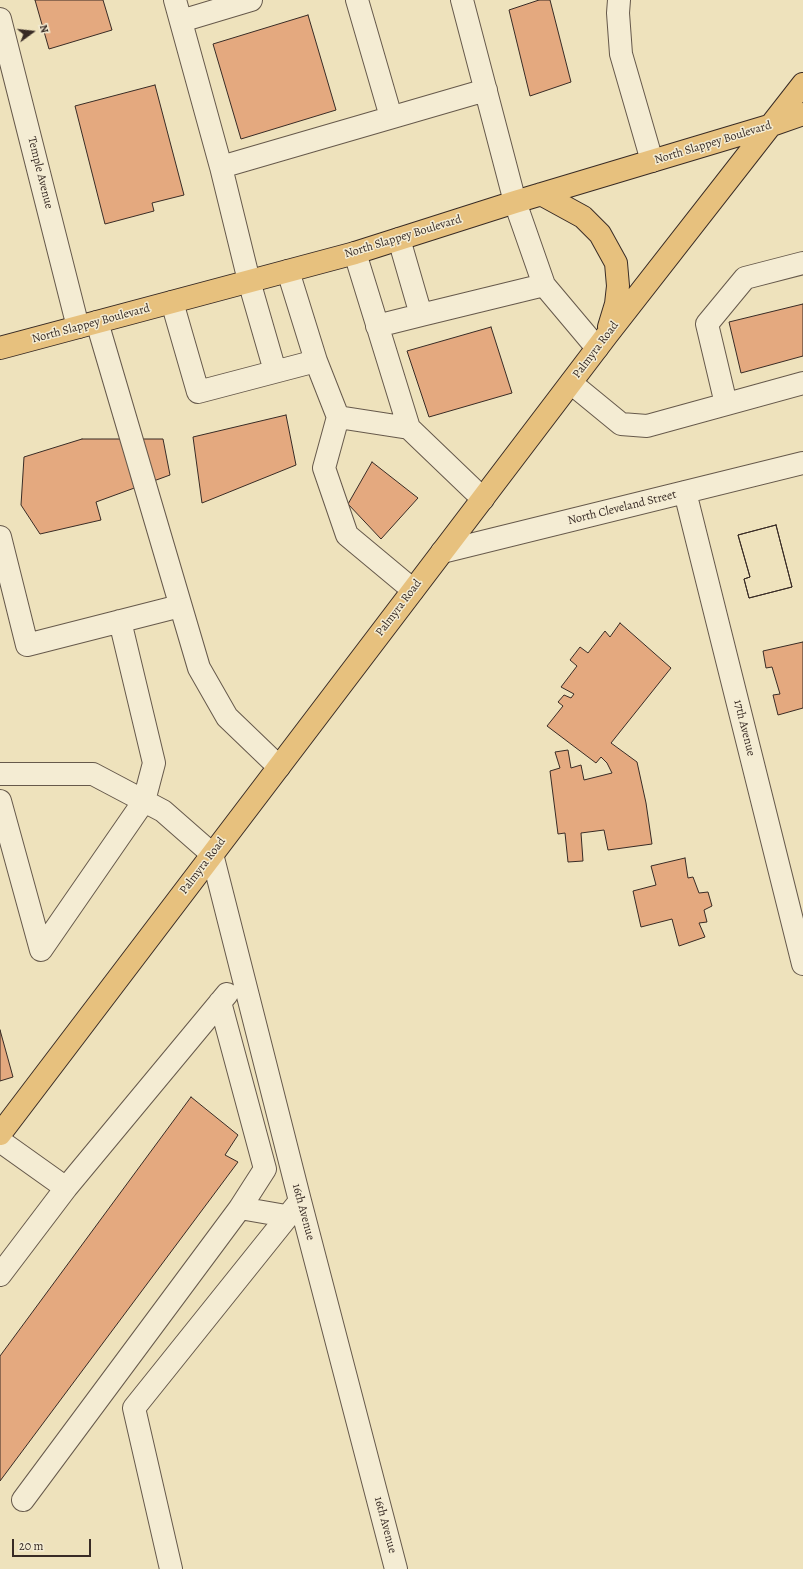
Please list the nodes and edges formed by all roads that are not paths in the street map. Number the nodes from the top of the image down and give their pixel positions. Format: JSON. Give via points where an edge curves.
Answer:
{"nodes":[{"id":1,"x":175,"y":0,"type":"edge"},
{"id":2,"x":250,"y":0,"type":"edge"},
{"id":3,"x":358,"y":0,"type":"edge"},
{"id":4,"x":462,"y":0,"type":"edge"},
{"id":5,"x":619,"y":0,"type":"edge"},
{"id":6,"x":0,"y":21,"type":"edge"},
{"id":7,"x":180,"y":21,"type":"junction"},
{"id":8,"x":803,"y":84,"type":"edge"},
{"id":9,"x":486,"y":90,"type":"junction"},
{"id":10,"x":803,"y":114,"type":"edge"},
{"id":11,"x":391,"y":117,"type":"junction"},
{"id":12,"x":772,"y":126,"type":"junction"},
{"id":13,"x":652,"y":161,"type":"junction"},
{"id":14,"x":221,"y":167,"type":"junction"},
{"id":15,"x":542,"y":194,"type":"junction"},
{"id":16,"x":515,"y":202,"type":"junction"},
{"id":17,"x":399,"y":240,"type":"junction"},
{"id":18,"x":355,"y":253,"type":"junction"},
{"id":19,"x":803,"y":264,"type":"edge"},
{"id":20,"x":288,"y":271,"type":"junction"},
{"id":21,"x":249,"y":281,"type":"junction"},
{"id":22,"x":544,"y":285,"type":"junction"},
{"id":23,"x":172,"y":302,"type":"junction"},
{"id":24,"x":421,"y":315,"type":"junction"},
{"id":25,"x":88,"y":324,"type":"junction"},
{"id":26,"x":377,"y":326,"type":"junction"},
{"id":27,"x":602,"y":342,"type":"junction"},
{"id":28,"x":0,"y":348,"type":"edge"},
{"id":29,"x":316,"y":361,"type":"junction"},
{"id":30,"x":275,"y":372,"type":"junction"},
{"id":31,"x":571,"y":383,"type":"junction"},
{"id":32,"x":803,"y":383,"type":"edge"},
{"id":33,"x":726,"y":404,"type":"junction"},
{"id":34,"x":338,"y":417,"type":"junction"},
{"id":35,"x":409,"y":428,"type":"junction"},
{"id":36,"x":803,"y":463,"type":"edge"},
{"id":37,"x":685,"y":492,"type":"junction"},
{"id":38,"x":483,"y":498,"type":"junction"},
{"id":39,"x":0,"y":537,"type":"edge"},
{"id":40,"x":442,"y":552,"type":"junction"},
{"id":41,"x":413,"y":590,"type":"junction"},
{"id":42,"x":180,"y":606,"type":"junction"},
{"id":43,"x":120,"y":621,"type":"junction"},
{"id":44,"x":279,"y":767,"type":"junction"},
{"id":45,"x":0,"y":774,"type":"edge"},
{"id":46,"x":0,"y":801,"type":"edge"},
{"id":47,"x":144,"y":801,"type":"junction"},
{"id":48,"x":212,"y":854,"type":"junction"},
{"id":49,"x":803,"y":964,"type":"edge"},
{"id":50,"x":242,"y":976,"type":"junction"},
{"id":51,"x":220,"y":1002,"type":"junction"},
{"id":52,"x":0,"y":1134,"type":"edge"},
{"id":53,"x":0,"y":1141,"type":"edge"},
{"id":54,"x":66,"y":1188,"type":"junction"},
{"id":55,"x":240,"y":1208,"type":"junction"},
{"id":56,"x":293,"y":1208,"type":"junction"},
{"id":57,"x":0,"y":1275,"type":"edge"},
{"id":58,"x":110,"y":1383,"type":"junction"},
{"id":59,"x":134,"y":1408,"type":"junction"},
{"id":60,"x":23,"y":1500,"type":"dead end"},
{"id":61,"x":171,"y":1569,"type":"edge"},
{"id":62,"x":396,"y":1569,"type":"edge"}],
"edges":[{"from":1,"to":7,"type":"street"},
{"from":2,"to":7,"type":"street"},
{"from":3,"to":11,"type":"street"},
{"from":4,"to":9,"type":"street"},
{"from":5,"to":13,"type":"street","via":[[621,54]]},
{"from":6,"to":25,"type":"street","name":"Temple Avenue"},
{"from":7,"to":14,"type":"street"},
{"from":8,"to":12,"type":"main road","name":"Palmyra Road"},
{"from":9,"to":11,"type":"street"},
{"from":9,"to":16,"type":"street"},
{"from":10,"to":12,"type":"main road","name":"North Slappey Boulevard"},
{"from":11,"to":14,"type":"street"},
{"from":12,"to":13,"type":"main road","name":"North Slappey Boulevard"},
{"from":12,"to":27,"type":"main road","name":"Palmyra Road"},
{"from":13,"to":15,"type":"main road","name":"North Slappey Boulevard"},
{"from":14,"to":21,"type":"street"},
{"from":15,"to":16,"type":"main road","name":"North Slappey Boulevard"},
{"from":15,"to":27,"type":"main road","via":[[583,217],[600,234],[616,263],[616,304]]},
{"from":16,"to":17,"type":"main road","name":"North Slappey Boulevard"},
{"from":16,"to":22,"type":"street"},
{"from":17,"to":18,"type":"main road","name":"North Slappey Boulevard"},
{"from":17,"to":24,"type":"street"},
{"from":18,"to":20,"type":"main road","name":"North Slappey Boulevard"},
{"from":18,"to":26,"type":"street"},
{"from":19,"to":33,"type":"street","via":[[745,278],[707,324]]},
{"from":20,"to":21,"type":"main road","name":"North Slappey Boulevard"},
{"from":20,"to":29,"type":"street"},
{"from":21,"to":23,"type":"main road","name":"North Slappey Boulevard"},
{"from":21,"to":30,"type":"street"},
{"from":22,"to":24,"type":"street"},
{"from":22,"to":27,"type":"street"},
{"from":23,"to":25,"type":"main road","name":"North Slappey Boulevard"},
{"from":23,"to":30,"type":"street","via":[[198,392]]},
{"from":24,"to":26,"type":"street"},
{"from":25,"to":28,"type":"main road","name":"North Slappey Boulevard"},
{"from":25,"to":42,"type":"street","name":"Temple Avenue"},
{"from":26,"to":35,"type":"street"},
{"from":27,"to":31,"type":"main road","name":"Palmyra Road"},
{"from":29,"to":30,"type":"street"},
{"from":29,"to":34,"type":"street"},
{"from":31,"to":33,"type":"street","via":[[621,424],[647,426]]},
{"from":31,"to":38,"type":"main road","name":"Palmyra Road"},
{"from":32,"to":33,"type":"street"},
{"from":34,"to":35,"type":"street"},
{"from":34,"to":41,"type":"street","via":[[324,468],[347,535]]},
{"from":35,"to":38,"type":"street"},
{"from":36,"to":37,"type":"street","name":"North Cleveland Street"},
{"from":37,"to":40,"type":"street","name":"North Cleveland Street"},
{"from":37,"to":49,"type":"street","name":"17th Avenue"},
{"from":38,"to":40,"type":"main road","name":"Palmyra Road"},
{"from":39,"to":43,"type":"street","via":[[27,645]]},
{"from":40,"to":41,"type":"main road","name":"Palmyra Road"},
{"from":41,"to":44,"type":"main road","name":"Palmyra Road"},
{"from":42,"to":43,"type":"street"},
{"from":42,"to":44,"type":"street","name":"Temple Avenue","via":[[199,668],[227,717]]},
{"from":43,"to":47,"type":"street","via":[[154,763]]},
{"from":44,"to":48,"type":"main road","name":"Palmyra Road"},
{"from":45,"to":47,"type":"street","via":[[93,774]]},
{"from":46,"to":47,"type":"street","via":[[41,950]]},
{"from":47,"to":48,"type":"street","via":[[163,811]]},
{"from":48,"to":50,"type":"street","name":"16th Avenue"},
{"from":48,"to":52,"type":"main road","name":"Palmyra Road"},
{"from":50,"to":51,"type":"street"},
{"from":50,"to":56,"type":"street","name":"16th Avenue"},
{"from":51,"to":54,"type":"street"},
{"from":51,"to":55,"type":"street","via":[[265,1169]]},
{"from":53,"to":54,"type":"street"},
{"from":54,"to":57,"type":"street"},
{"from":55,"to":56,"type":"street"},
{"from":55,"to":58,"type":"street"},
{"from":56,"to":59,"type":"street"},
{"from":56,"to":62,"type":"street","name":"16th Avenue"},
{"from":58,"to":59,"type":"street"},
{"from":58,"to":60,"type":"street"},
{"from":59,"to":61,"type":"street"}]}
